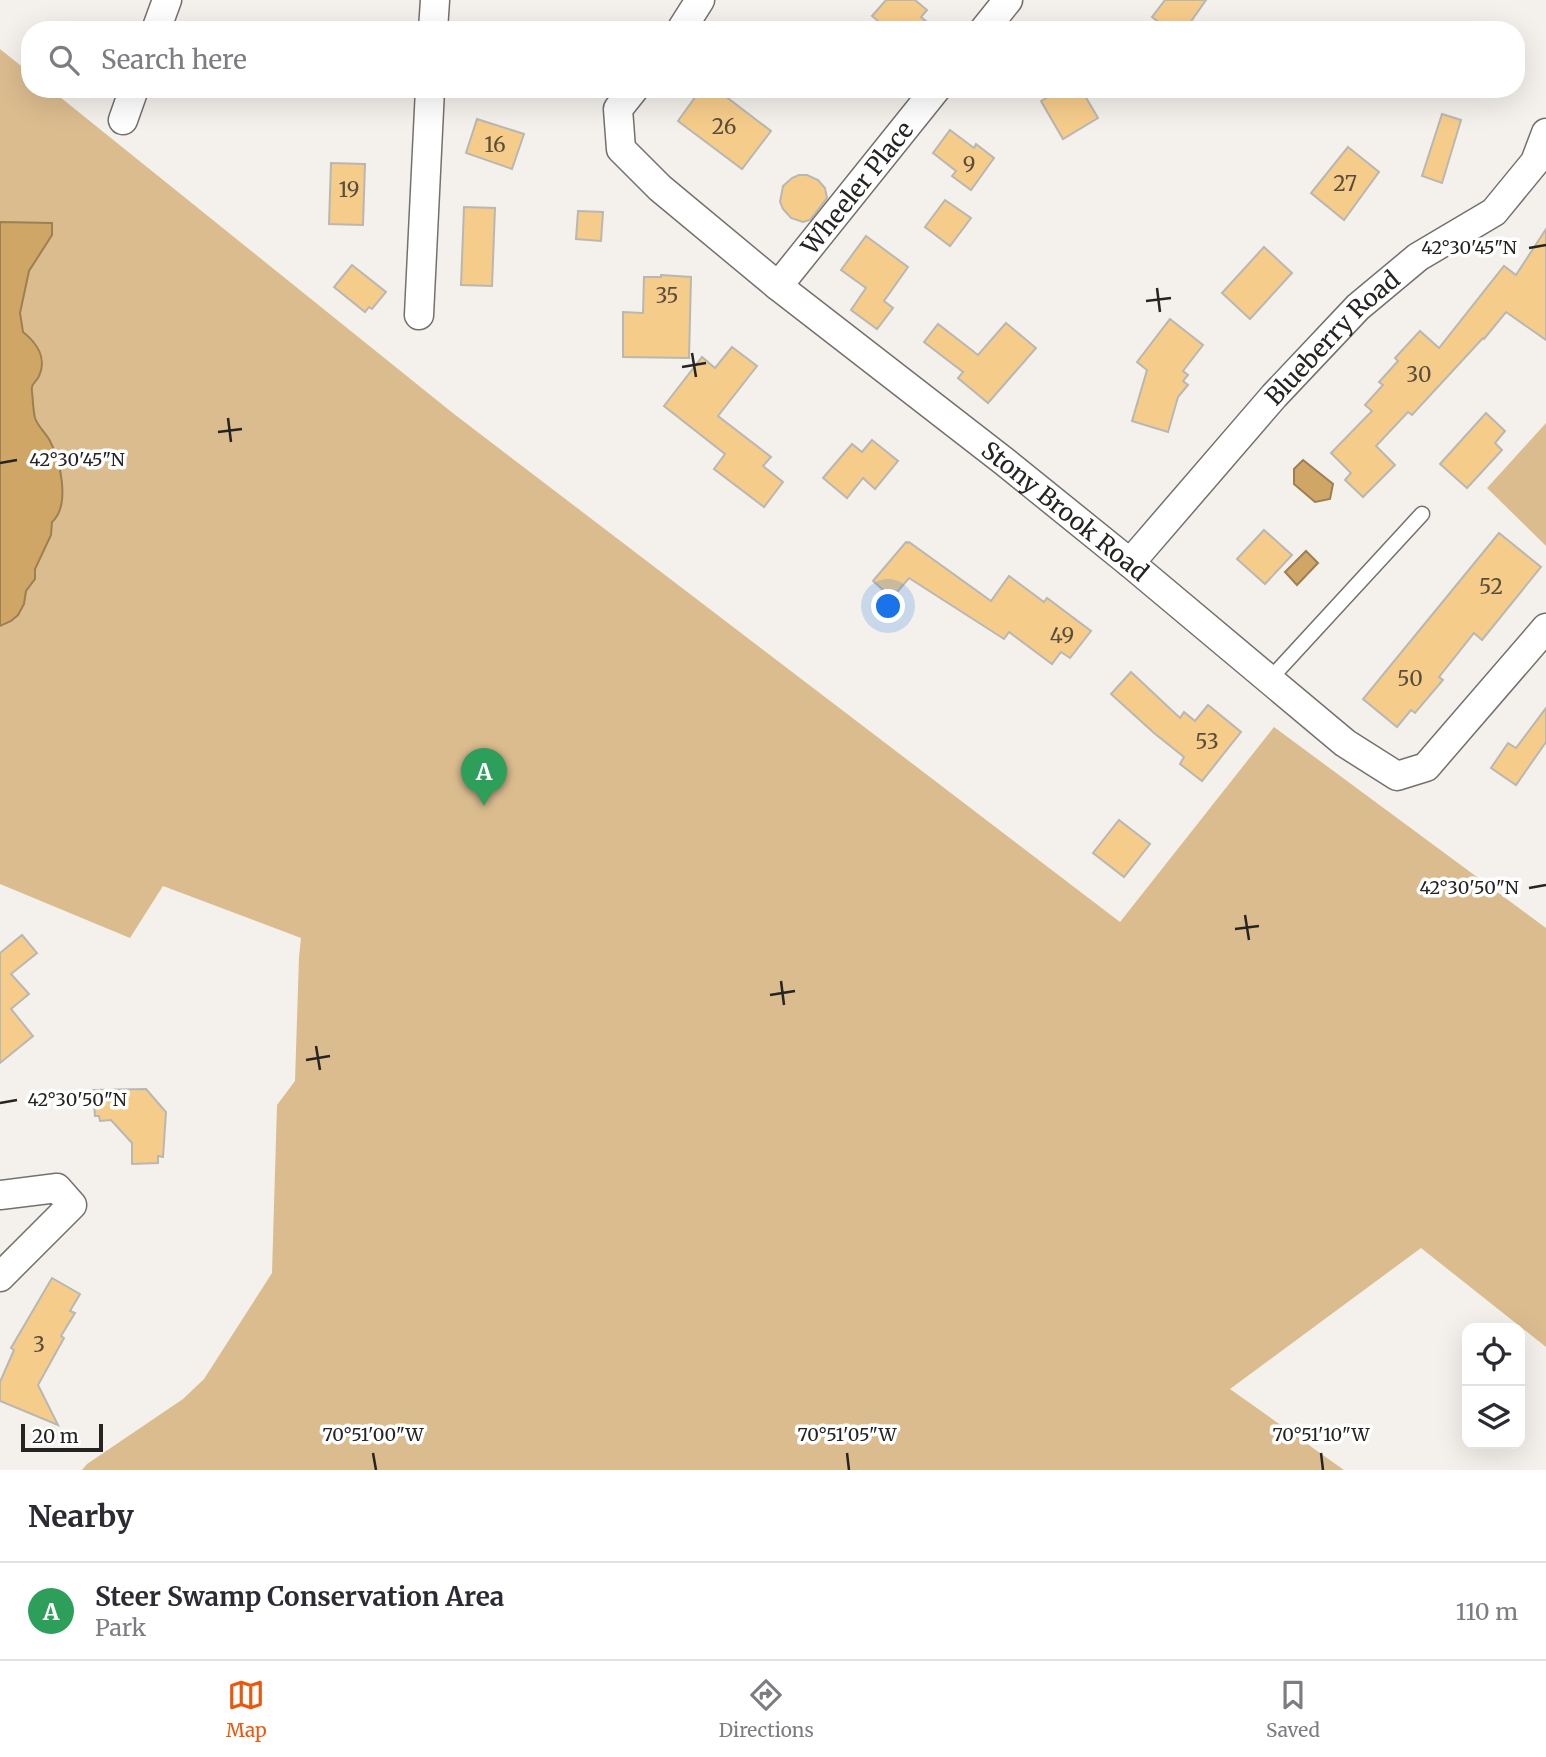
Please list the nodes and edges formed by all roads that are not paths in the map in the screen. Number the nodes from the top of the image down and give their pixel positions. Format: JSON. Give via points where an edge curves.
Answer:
{"nodes":[{"id":1,"x":166,"y":0,"type":"edge"},
{"id":2,"x":435,"y":0,"type":"edge"},
{"id":3,"x":700,"y":0,"type":"edge"},
{"id":4,"x":1008,"y":0,"type":"edge"},
{"id":5,"x":159,"y":21,"type":"edge"},
{"id":6,"x":434,"y":21,"type":"edge"},
{"id":7,"x":687,"y":21,"type":"edge"},
{"id":8,"x":991,"y":21,"type":"edge"},
{"id":9,"x":131,"y":98,"type":"edge"},
{"id":10,"x":430,"y":98,"type":"edge"},
{"id":11,"x":627,"y":98,"type":"edge"},
{"id":12,"x":929,"y":98,"type":"edge"},
{"id":13,"x":123,"y":120,"type":"dead end"},
{"id":14,"x":1546,"y":133,"type":"edge"},
{"id":15,"x":778,"y":286,"type":"junction"},
{"id":16,"x":418,"y":315,"type":"dead end"},
{"id":17,"x":1422,"y":514,"type":"dead end"},
{"id":18,"x":1130,"y":563,"type":"junction"},
{"id":19,"x":1546,"y":628,"type":"edge"},
{"id":20,"x":1270,"y":679,"type":"junction"},
{"id":21,"x":0,"y":1195,"type":"edge"},
{"id":22,"x":0,"y":1277,"type":"edge"}],
"edges":[{"from":1,"to":5,"type":"street"},
{"from":2,"to":6,"type":"street"},
{"from":3,"to":7,"type":"street"},
{"from":4,"to":8,"type":"street"},
{"from":9,"to":13,"type":"street"},
{"from":10,"to":16,"type":"street"},
{"from":11,"to":15,"type":"street","name":"Stony Brook Road","via":[[618,109],[621,149],[660,188]]},
{"from":12,"to":15,"type":"street","name":"Wheeler Place"},
{"from":14,"to":18,"type":"street","name":"Blueberry Road","via":[[1535,162],[1494,212],[1418,257],[1358,307],[1273,396]]},
{"from":15,"to":18,"type":"street","name":"Stony Brook Road"},
{"from":17,"to":20,"type":"lane"},
{"from":18,"to":20,"type":"street","name":"Stony Brook Road"},
{"from":19,"to":20,"type":"street","name":"Stony Brook Road","via":[[1426,767],[1397,776],[1345,743]]},
{"from":21,"to":22,"type":"street","via":[[57,1188],[72,1205]]}]}
